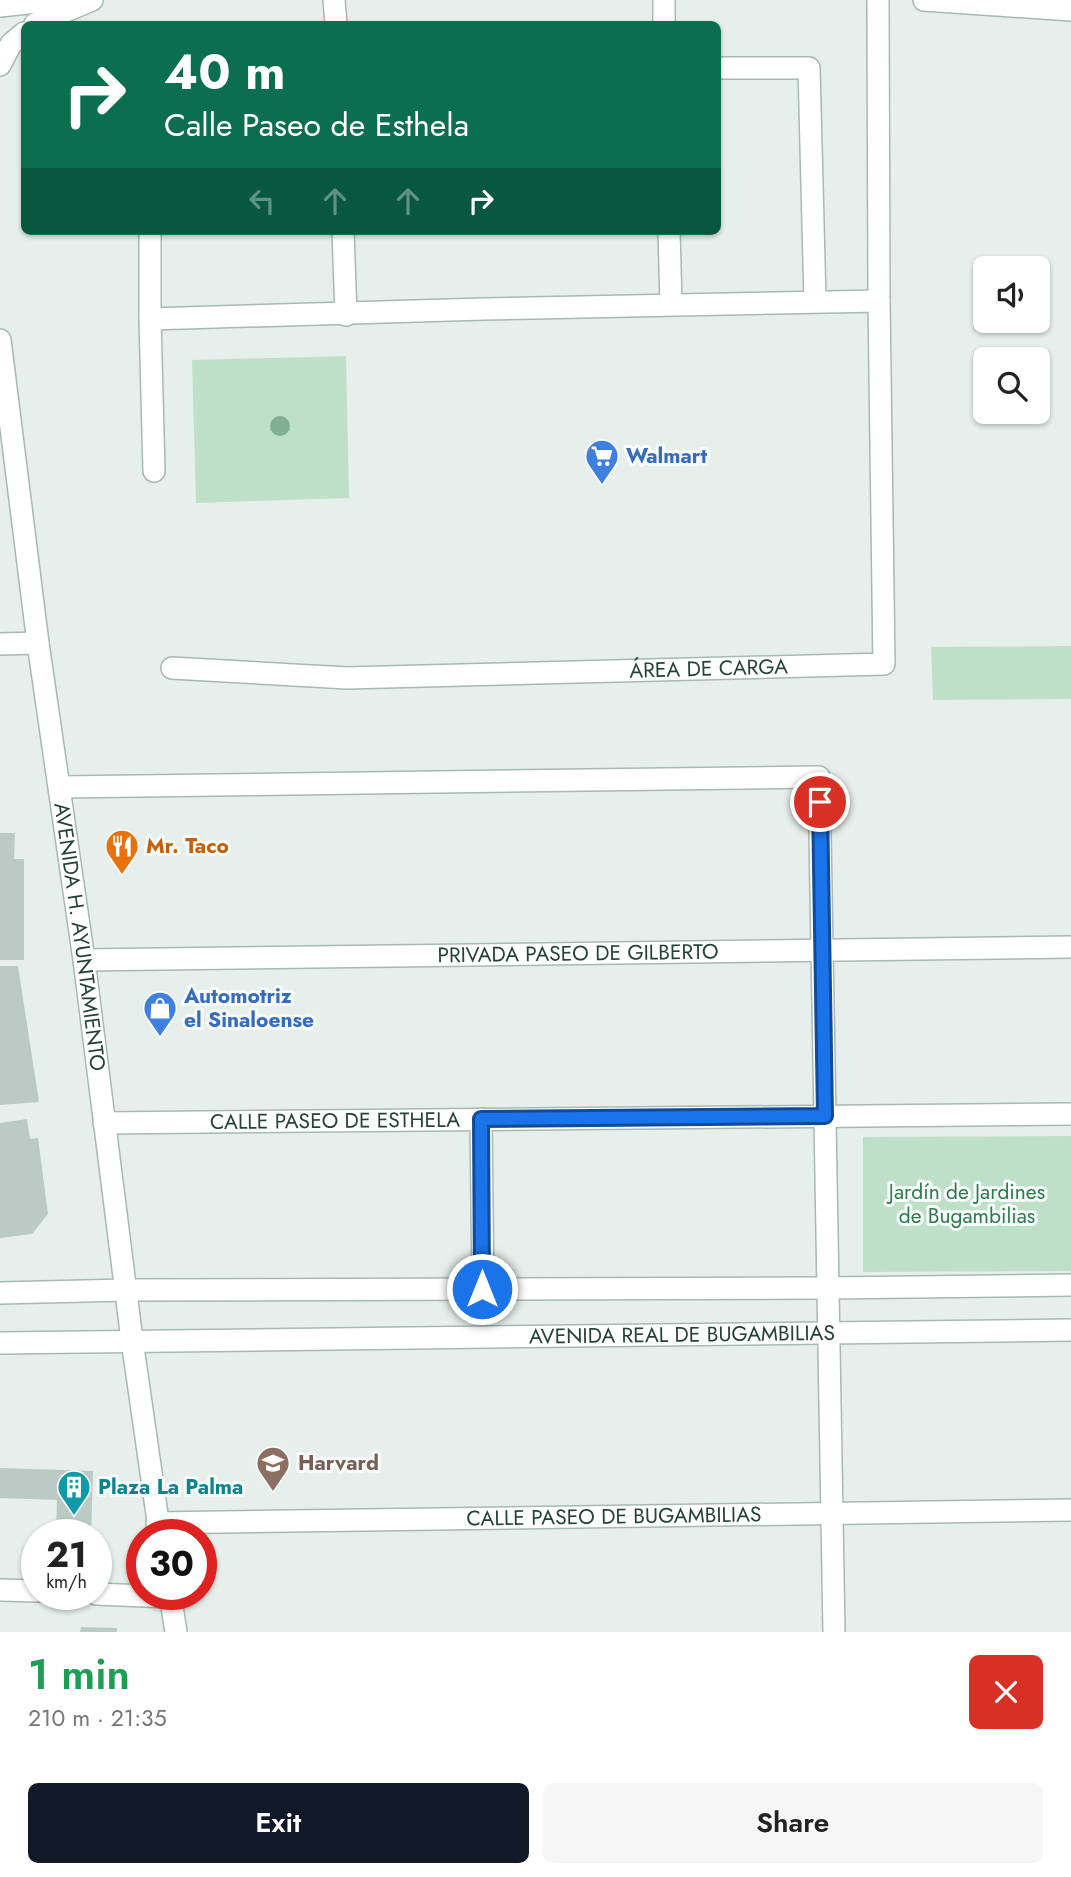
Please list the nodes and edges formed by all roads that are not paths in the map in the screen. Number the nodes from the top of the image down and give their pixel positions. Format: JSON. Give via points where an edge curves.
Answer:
{"nodes":[{"id":1,"x":55,"y":0,"type":"edge"},
{"id":2,"x":92,"y":0,"type":"edge"},
{"id":3,"x":334,"y":0,"type":"edge"},
{"id":4,"x":664,"y":0,"type":"edge"},
{"id":5,"x":878,"y":0,"type":"edge"},
{"id":6,"x":924,"y":0,"type":"edge"},
{"id":7,"x":0,"y":6,"type":"edge"},
{"id":8,"x":1071,"y":10,"type":"edge"},
{"id":9,"x":42,"y":21,"type":"edge"},
{"id":10,"x":335,"y":21,"type":"edge"},
{"id":11,"x":664,"y":21,"type":"edge"},
{"id":12,"x":21,"y":36,"type":"edge"},
{"id":13,"x":0,"y":65,"type":"edge"},
{"id":14,"x":721,"y":68,"type":"edge"},
{"id":15,"x":150,"y":235,"type":"edge"},
{"id":16,"x":343,"y":235,"type":"edge"},
{"id":17,"x":669,"y":235,"type":"edge"},
{"id":18,"x":815,"y":301,"type":"junction"},
{"id":19,"x":879,"y":301,"type":"junction"},
{"id":20,"x":671,"y":304,"type":"junction"},
{"id":21,"x":346,"y":315,"type":"junction"},
{"id":22,"x":150,"y":319,"type":"junction"},
{"id":23,"x":0,"y":340,"type":"edge"},
{"id":24,"x":154,"y":471,"type":"dead end"},
{"id":25,"x":38,"y":643,"type":"junction"},
{"id":26,"x":0,"y":644,"type":"edge"},
{"id":27,"x":172,"y":668,"type":"dead end"},
{"id":28,"x":60,"y":787,"type":"junction"},
{"id":29,"x":1071,"y":947,"type":"edge"},
{"id":30,"x":822,"y":950,"type":"junction"},
{"id":31,"x":84,"y":960,"type":"junction"},
{"id":32,"x":1071,"y":1114,"type":"edge"},
{"id":33,"x":825,"y":1116,"type":"junction"},
{"id":34,"x":481,"y":1119,"type":"junction"},
{"id":35,"x":104,"y":1123,"type":"junction"},
{"id":36,"x":1071,"y":1285,"type":"edge"},
{"id":37,"x":828,"y":1288,"type":"junction"},
{"id":38,"x":482,"y":1289,"type":"junction"},
{"id":39,"x":126,"y":1290,"type":"junction"},
{"id":40,"x":0,"y":1293,"type":"edge"},
{"id":41,"x":1071,"y":1330,"type":"edge"},
{"id":42,"x":829,"y":1332,"type":"junction"},
{"id":43,"x":132,"y":1340,"type":"junction"},
{"id":44,"x":0,"y":1343,"type":"edge"},
{"id":45,"x":1071,"y":1510,"type":"edge"},
{"id":46,"x":832,"y":1513,"type":"junction"},
{"id":47,"x":157,"y":1519,"type":"edge"},
{"id":48,"x":217,"y":1528,"type":"edge"},
{"id":49,"x":0,"y":1590,"type":"edge"},
{"id":50,"x":21,"y":1591,"type":"edge"},
{"id":51,"x":172,"y":1610,"type":"edge"},
{"id":52,"x":176,"y":1632,"type":"edge"},
{"id":53,"x":834,"y":1632,"type":"edge"}],
"edges":[{"from":1,"to":7,"type":"street"},
{"from":2,"to":9,"type":"street"},
{"from":3,"to":10,"type":"street"},
{"from":4,"to":11,"type":"street"},
{"from":5,"to":19,"type":"street"},
{"from":6,"to":8,"type":"street"},
{"from":12,"to":13,"type":"street"},
{"from":14,"to":18,"type":"street","via":[[809,68]]},
{"from":15,"to":22,"type":"street"},
{"from":16,"to":21,"type":"street"},
{"from":17,"to":20,"type":"street"},
{"from":18,"to":19,"type":"street"},
{"from":18,"to":20,"type":"street"},
{"from":19,"to":27,"type":"street","name":"ÁREA DE CARGA","via":[[884,664],[347,678]]},
{"from":20,"to":21,"type":"street"},
{"from":21,"to":22,"type":"street"},
{"from":22,"to":24,"type":"street"},
{"from":23,"to":25,"type":"street","name":"AVENIDA H. AYUNTAMIENTO"},
{"from":25,"to":26,"type":"street"},
{"from":25,"to":28,"type":"street","name":"AVENIDA H. AYUNTAMIENTO"},
{"from":28,"to":30,"type":"street","via":[[819,777]]},
{"from":28,"to":31,"type":"street","name":"AVENIDA H. AYUNTAMIENTO"},
{"from":29,"to":30,"type":"street","name":"PRIVADA PASEO DE GILBERTO"},
{"from":30,"to":31,"type":"street","name":"PRIVADA PASEO DE GILBERTO"},
{"from":30,"to":33,"type":"street"},
{"from":31,"to":35,"type":"street","name":"AVENIDA H. AYUNTAMIENTO"},
{"from":32,"to":33,"type":"street","name":"CALLE PASEO DE ESTHELA"},
{"from":33,"to":34,"type":"street","name":"CALLE PASEO DE ESTHELA"},
{"from":33,"to":37,"type":"street"},
{"from":34,"to":35,"type":"street","name":"CALLE PASEO DE ESTHELA"},
{"from":34,"to":38,"type":"street"},
{"from":35,"to":39,"type":"street","name":"AVENIDA H. AYUNTAMIENTO"},
{"from":36,"to":37,"type":"street","name":"AVENIDA REAL DE BUGAMBILIAS"},
{"from":37,"to":38,"type":"street","name":"AVENIDA REAL DE BUGAMBILIAS"},
{"from":37,"to":42,"type":"street"},
{"from":38,"to":39,"type":"street","name":"AVENIDA REAL DE BUGAMBILIAS"},
{"from":39,"to":40,"type":"street","name":"AVENIDA REAL DE BUGAMBILIAS"},
{"from":39,"to":43,"type":"street","name":"AVENIDA H. AYUNTAMIENTO"},
{"from":41,"to":42,"type":"street","name":"AVENIDA REAL DE BUGAMBILIAS"},
{"from":42,"to":43,"type":"street","name":"AVENIDA REAL DE BUGAMBILIAS"},
{"from":42,"to":46,"type":"street"},
{"from":43,"to":44,"type":"street","name":"AVENIDA REAL DE BUGAMBILIAS"},
{"from":43,"to":47,"type":"street","name":"AVENIDA H. AYUNTAMIENTO"},
{"from":45,"to":46,"type":"street","name":"CALLE PASEO DE BUGAMBILIAS"},
{"from":46,"to":48,"type":"street","name":"CALLE PASEO DE BUGAMBILIAS"},
{"from":46,"to":53,"type":"street"},
{"from":49,"to":50,"type":"street"},
{"from":51,"to":52,"type":"street"}]}
